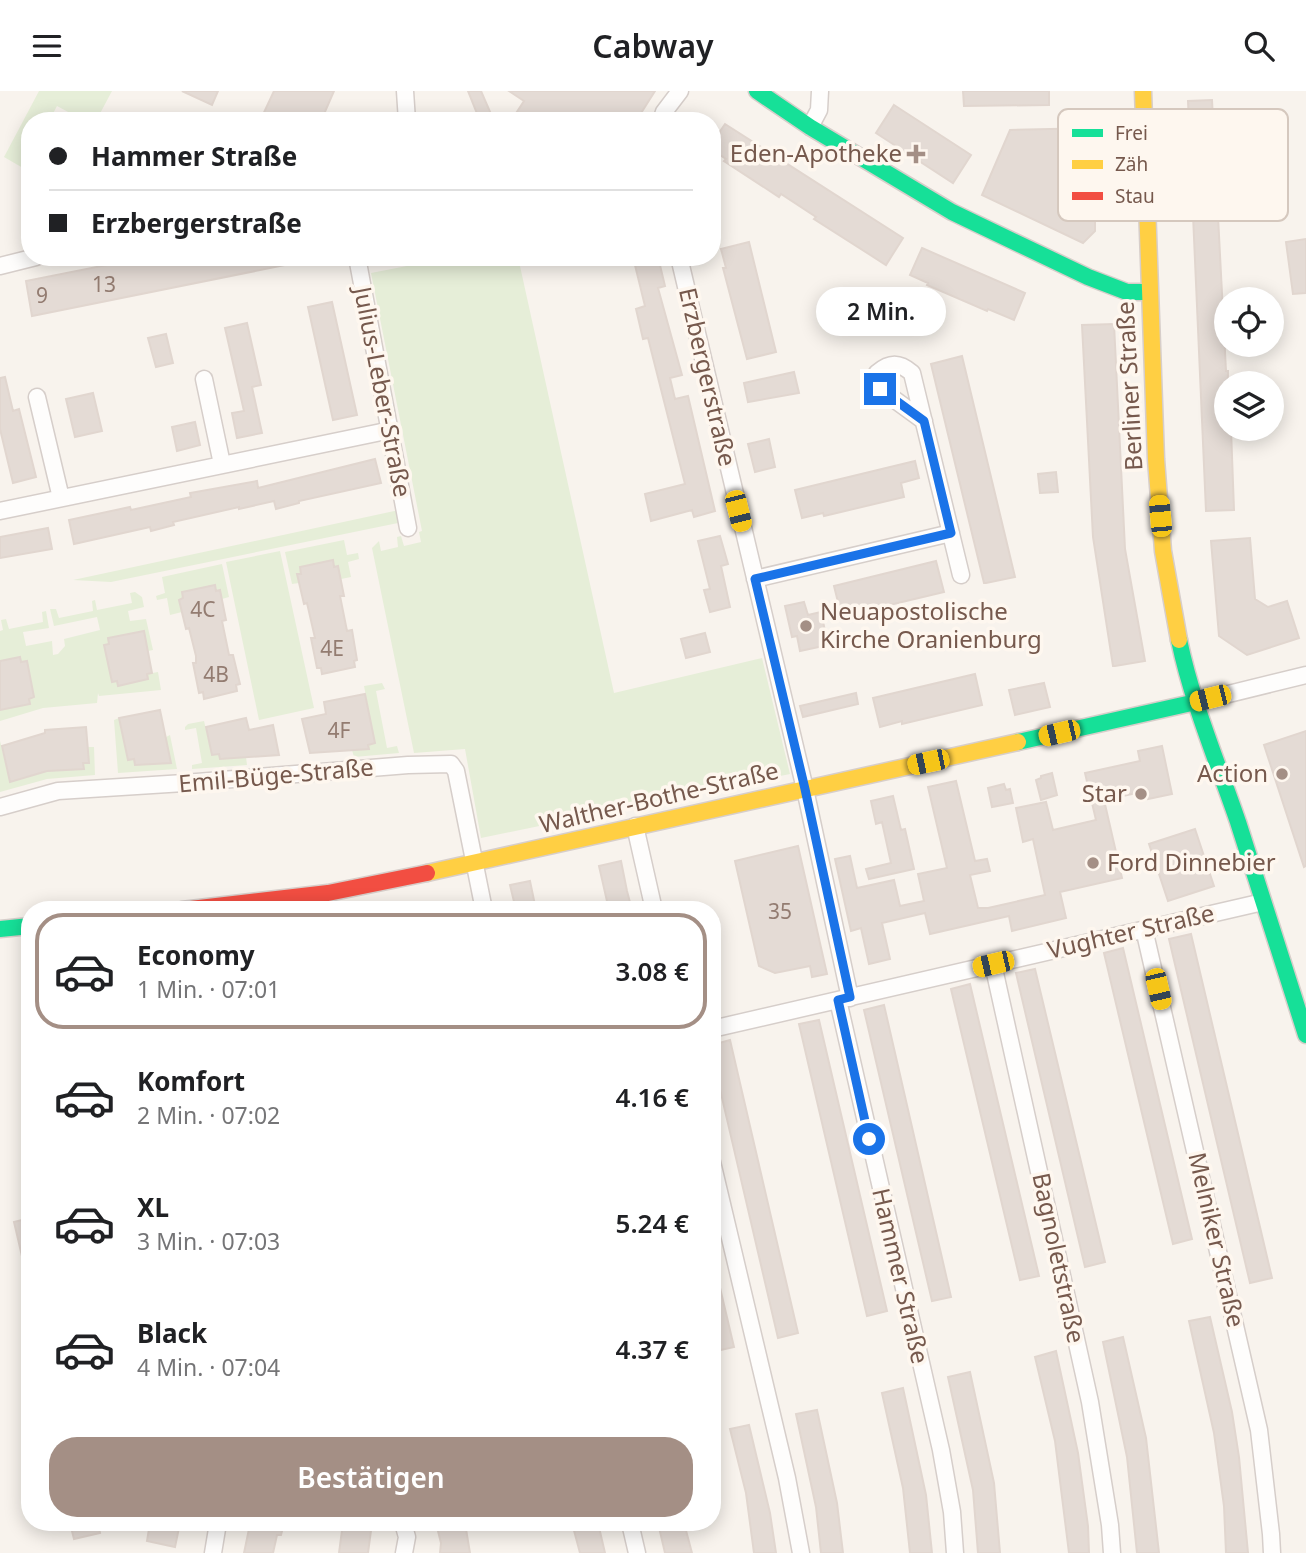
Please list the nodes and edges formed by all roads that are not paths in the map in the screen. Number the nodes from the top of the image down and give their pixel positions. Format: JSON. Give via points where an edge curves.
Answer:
{"nodes":[{"id":1,"x":405,"y":91,"type":"edge"},
{"id":2,"x":680,"y":91,"type":"edge"},
{"id":3,"x":757,"y":91,"type":"edge"},
{"id":4,"x":820,"y":91,"type":"edge"},
{"id":5,"x":1143,"y":91,"type":"edge"},
{"id":6,"x":1144,"y":109,"type":"edge"},
{"id":7,"x":406,"y":112,"type":"edge"},
{"id":8,"x":664,"y":112,"type":"edge"},
{"id":9,"x":810,"y":127,"type":"junction"},
{"id":10,"x":1147,"y":221,"type":"edge"},
{"id":11,"x":21,"y":261,"type":"edge"},
{"id":12,"x":0,"y":266,"type":"edge"},
{"id":13,"x":359,"y":266,"type":"edge"},
{"id":14,"x":681,"y":266,"type":"edge"},
{"id":15,"x":1149,"y":292,"type":"junction"},
{"id":16,"x":204,"y":379,"type":"dead end"},
{"id":17,"x":37,"y":397,"type":"dead end"},
{"id":18,"x":924,"y":421,"type":"dead end"},
{"id":19,"x":391,"y":430,"type":"junction"},
{"id":20,"x":222,"y":464,"type":"junction"},
{"id":21,"x":61,"y":498,"type":"junction"},
{"id":22,"x":0,"y":511,"type":"edge"},
{"id":23,"x":408,"y":528,"type":"dead end"},
{"id":24,"x":951,"y":533,"type":"junction"},
{"id":25,"x":961,"y":575,"type":"dead end"},
{"id":26,"x":755,"y":579,"type":"junction"},
{"id":27,"x":1306,"y":675,"type":"edge"},
{"id":28,"x":1196,"y":702,"type":"junction"},
{"id":29,"x":805,"y":789,"type":"junction"},
{"id":30,"x":0,"y":807,"type":"edge"},
{"id":31,"x":635,"y":826,"type":"junction"},
{"id":32,"x":475,"y":863,"type":"junction"},
{"id":33,"x":259,"y":901,"type":"edge"},
{"id":34,"x":482,"y":901,"type":"edge"},
{"id":35,"x":652,"y":901,"type":"edge"},
{"id":36,"x":1263,"y":902,"type":"junction"},
{"id":37,"x":21,"y":927,"type":"edge"},
{"id":38,"x":0,"y":929,"type":"edge"},
{"id":39,"x":1144,"y":929,"type":"junction"},
{"id":40,"x":993,"y":964,"type":"junction"},
{"id":41,"x":844,"y":999,"type":"junction"},
{"id":42,"x":721,"y":1027,"type":"edge"},
{"id":43,"x":1306,"y":1034,"type":"edge"},
{"id":44,"x":721,"y":1199,"type":"edge"},
{"id":45,"x":217,"y":1531,"type":"edge"},
{"id":46,"x":405,"y":1531,"type":"edge"},
{"id":47,"x":632,"y":1531,"type":"edge"},
{"id":48,"x":213,"y":1553,"type":"edge"},
{"id":49,"x":404,"y":1553,"type":"edge"},
{"id":50,"x":637,"y":1553,"type":"edge"},
{"id":51,"x":801,"y":1553,"type":"edge"},
{"id":52,"x":955,"y":1553,"type":"edge"},
{"id":53,"x":1112,"y":1553,"type":"edge"},
{"id":54,"x":1272,"y":1553,"type":"edge"}],
"edges":[{"from":1,"to":7,"type":"street"},
{"from":2,"to":8,"type":"street"},
{"from":3,"to":9,"type":"street"},
{"from":4,"to":9,"type":"street","via":[[819,110]]},
{"from":5,"to":6,"type":"street","name":"Berliner Straße"},
{"from":9,"to":15,"type":"street","via":[[952,212],[1088,277],[1127,292]]},
{"from":10,"to":15,"type":"street","name":"Berliner Straße"},
{"from":11,"to":12,"type":"street"},
{"from":13,"to":19,"type":"street","name":"Julius-Leber-Straße"},
{"from":14,"to":26,"type":"street","name":"Erzbergerstraße"},
{"from":15,"to":28,"type":"street","name":"Berliner Straße","via":[[1163,551],[1184,664]]},
{"from":16,"to":20,"type":"street"},
{"from":17,"to":21,"type":"street"},
{"from":18,"to":24,"type":"street"},
{"from":19,"to":20,"type":"street"},
{"from":19,"to":23,"type":"street","name":"Julius-Leber-Straße"},
{"from":20,"to":21,"type":"street"},
{"from":21,"to":22,"type":"street"},
{"from":24,"to":25,"type":"street"},
{"from":24,"to":26,"type":"street"},
{"from":26,"to":29,"type":"street","name":"Erzbergerstraße"},
{"from":27,"to":28,"type":"street","name":"Walther-Bothe-Straße"},
{"from":28,"to":29,"type":"street","name":"Walther-Bothe-Straße"},
{"from":28,"to":36,"type":"street","name":"Berliner Straße"},
{"from":29,"to":31,"type":"street","name":"Walther-Bothe-Straße"},
{"from":29,"to":41,"type":"street","name":"Erzbergerstraße"},
{"from":30,"to":32,"type":"street","name":"Emil-Büge-Straße","via":[[58,791],[451,764]]},
{"from":31,"to":32,"type":"street","name":"Walther-Bothe-Straße"},
{"from":31,"to":35,"type":"street"},
{"from":32,"to":33,"type":"street","name":"Walther-Bothe-Straße","via":[[328,893]]},
{"from":32,"to":34,"type":"street"},
{"from":36,"to":39,"type":"street","name":"Vughter Straße"},
{"from":36,"to":43,"type":"street","name":"Berliner Straße"},
{"from":37,"to":38,"type":"street"},
{"from":39,"to":40,"type":"street","name":"Vughter Straße"},
{"from":39,"to":54,"type":"street","name":"Melniker Straße","via":[[1259,1430]]},
{"from":40,"to":41,"type":"street","name":"Vughter Straße"},
{"from":40,"to":53,"type":"street","name":"Bagnoletstraße","via":[[1090,1402]]},
{"from":41,"to":42,"type":"street","name":"Vughter Straße"},
{"from":41,"to":52,"type":"street","name":"Hammer Straße","via":[[941,1450]]},
{"from":44,"to":51,"type":"street","via":[[788,1478]]},
{"from":45,"to":48,"type":"street"},
{"from":46,"to":49,"type":"street"},
{"from":47,"to":50,"type":"street"}]}
